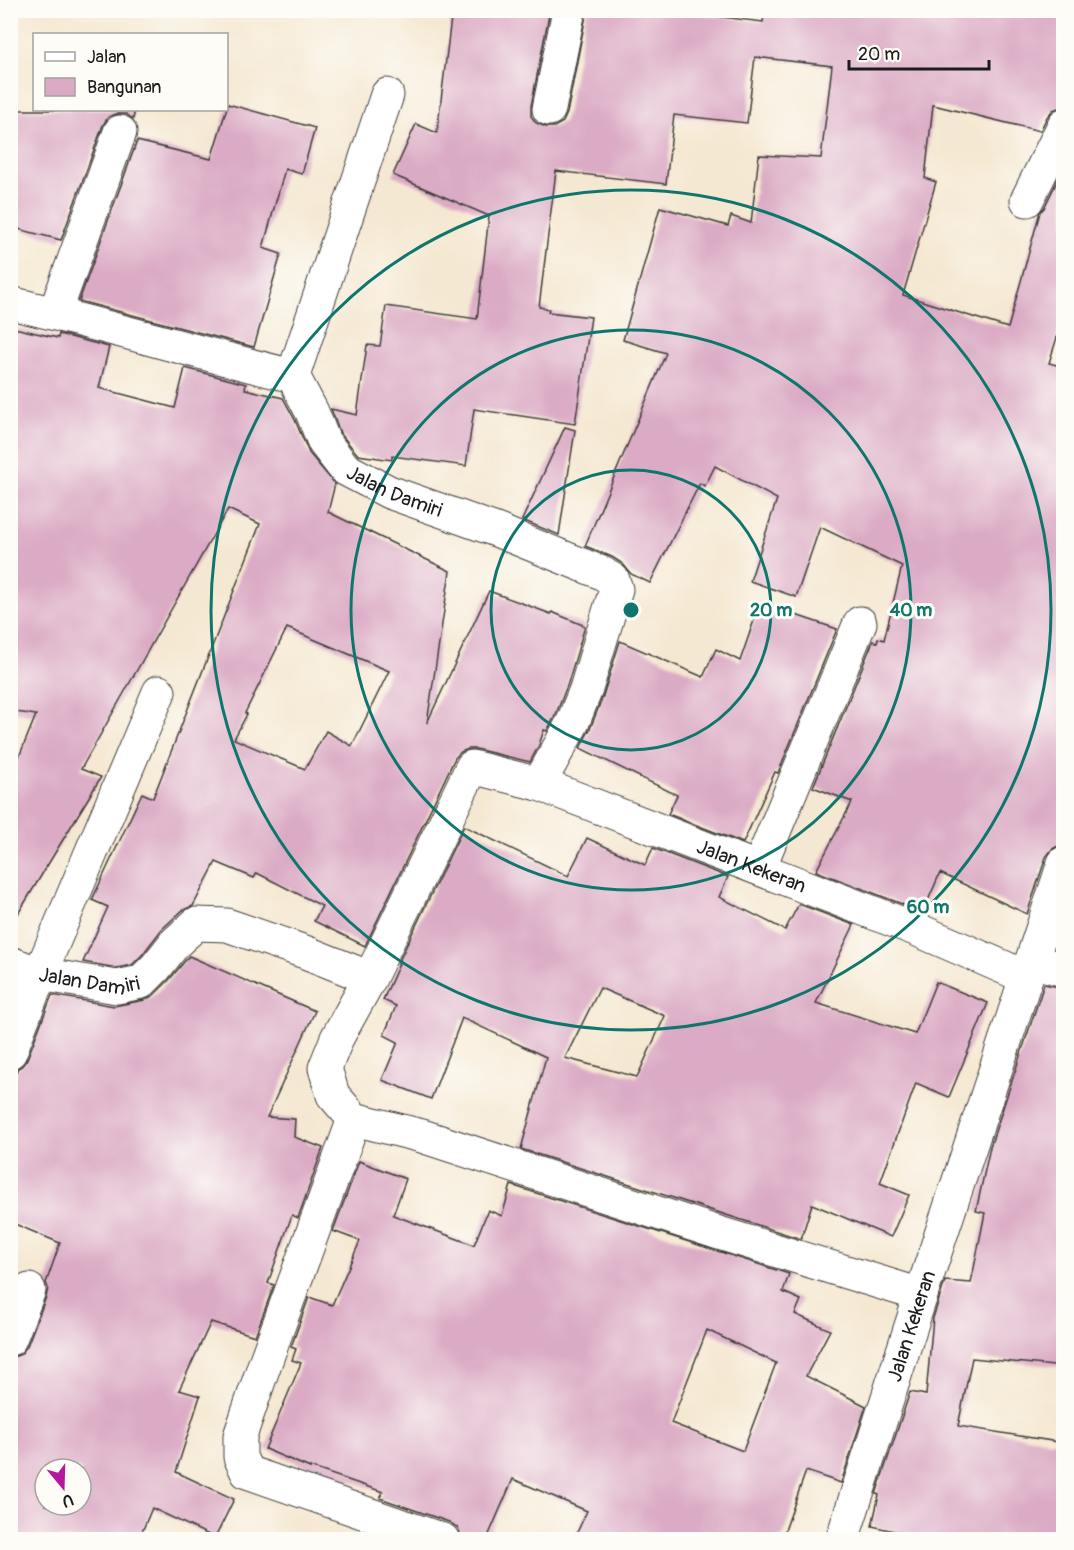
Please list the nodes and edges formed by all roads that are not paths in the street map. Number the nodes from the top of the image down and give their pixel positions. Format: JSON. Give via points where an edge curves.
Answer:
{"nodes":[{"id":1,"x":569,"y":10,"type":"edge"},
{"id":2,"x":387,"y":95,"type":"dead end"},
{"id":3,"x":549,"y":109,"type":"dead end"},
{"id":4,"x":1064,"y":124,"type":"edge"},
{"id":5,"x":120,"y":132,"type":"dead end"},
{"id":6,"x":1027,"y":200,"type":"dead end"},
{"id":7,"x":10,"y":303,"type":"edge"},
{"id":8,"x":55,"y":314,"type":"junction"},
{"id":9,"x":293,"y":376,"type":"junction"},
{"id":10,"x":860,"y":623,"type":"dead end"},
{"id":11,"x":159,"y":692,"type":"dead end"},
{"id":12,"x":539,"y":784,"type":"junction"},
{"id":13,"x":1064,"y":863,"type":"edge"},
{"id":14,"x":759,"y":868,"type":"junction"},
{"id":15,"x":26,"y":969,"type":"edge"},
{"id":16,"x":1029,"y":969,"type":"junction"},
{"id":17,"x":1064,"y":970,"type":"edge"},
{"id":18,"x":370,"y":978,"type":"junction"},
{"id":19,"x":10,"y":1052,"type":"edge"},
{"id":20,"x":354,"y":1119,"type":"junction"},
{"id":21,"x":29,"y":1290,"type":"dead end"},
{"id":22,"x":921,"y":1294,"type":"junction"},
{"id":23,"x":10,"y":1339,"type":"edge"},
{"id":24,"x":443,"y":1539,"type":"edge"},
{"id":25,"x":842,"y":1539,"type":"edge"}],
"edges":[{"from":1,"to":3,"type":"street"},
{"from":2,"to":9,"type":"street"},
{"from":4,"to":6,"type":"street"},
{"from":5,"to":8,"type":"street"},
{"from":7,"to":8,"type":"street"},
{"from":8,"to":9,"type":"street"},
{"from":9,"to":12,"type":"street","name":"Jalan Damiri","via":[[324,442],[345,469],[389,492],[496,530],[613,580],[616,589],[586,689]]},
{"from":10,"to":14,"type":"street"},
{"from":11,"to":15,"type":"street"},
{"from":12,"to":14,"type":"street","name":"Jalan Kekeran"},
{"from":12,"to":18,"type":"street","name":"Jalan Kekeran","via":[[472,766]]},
{"from":13,"to":16,"type":"street","name":"Jalan Kekeran"},
{"from":14,"to":16,"type":"street","name":"Jalan Kekeran"},
{"from":15,"to":18,"type":"street","name":"Jalan Damiri","via":[[117,987],[141,982],[196,924],[227,925]]},
{"from":15,"to":19,"type":"street"},
{"from":16,"to":17,"type":"street"},
{"from":16,"to":22,"type":"street","name":"Jalan Kekeran"},
{"from":18,"to":20,"type":"street","via":[[325,1068],[333,1095]]},
{"from":20,"to":22,"type":"street","via":[[422,1136]]},
{"from":20,"to":24,"type":"street","via":[[240,1436],[240,1457],[247,1472]]},
{"from":21,"to":23,"type":"street"},
{"from":22,"to":25,"type":"street","name":"Jalan Kekeran"}]}
